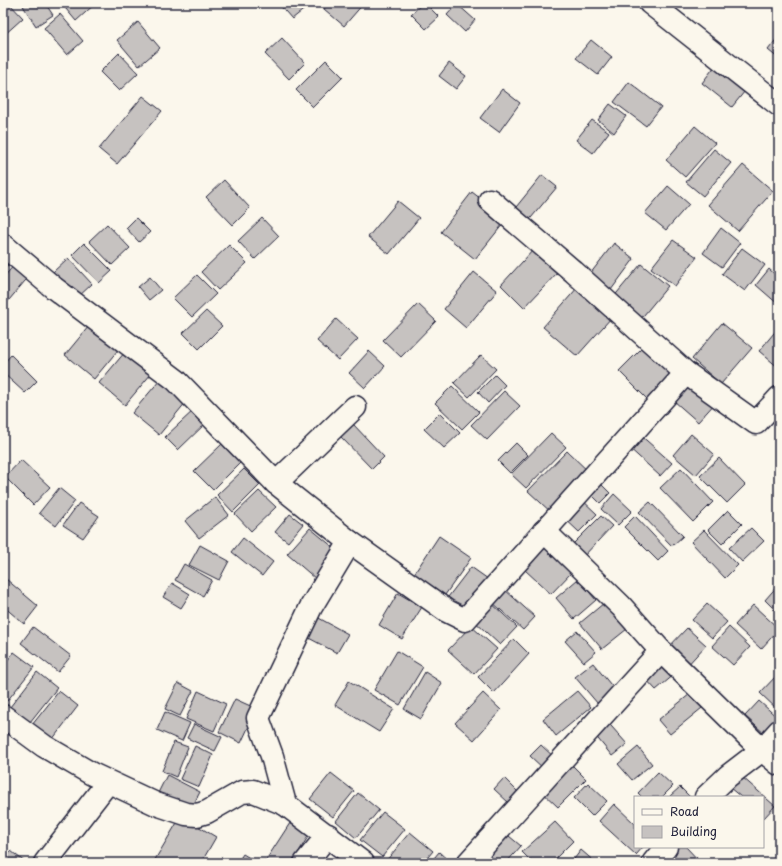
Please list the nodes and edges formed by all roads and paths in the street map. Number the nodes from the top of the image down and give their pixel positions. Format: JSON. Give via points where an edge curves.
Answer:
{"nodes":[{"id":1,"x":650,"y":3,"type":"edge"},
{"id":2,"x":779,"y":105,"type":"edge"},
{"id":3,"x":490,"y":200,"type":"dead end"},
{"id":4,"x":3,"y":245,"type":"edge"},
{"id":5,"x":686,"y":373,"type":"junction"},
{"id":6,"x":779,"y":398,"type":"edge"},
{"id":7,"x":355,"y":407,"type":"dead end"},
{"id":8,"x":276,"y":483,"type":"junction"},
{"id":9,"x":544,"y":531,"type":"junction"},
{"id":10,"x":350,"y":542,"type":"junction"},
{"id":11,"x":661,"y":650,"type":"junction"},
{"id":12,"x":3,"y":716,"type":"edge"},
{"id":13,"x":779,"y":731,"type":"edge"},
{"id":14,"x":762,"y":750,"type":"junction"},
{"id":15,"x":779,"y":764,"type":"edge"},
{"id":16,"x":108,"y":782,"type":"junction"},
{"id":17,"x":707,"y":796,"type":"edge"},
{"id":18,"x":285,"y":804,"type":"junction"},
{"id":19,"x":328,"y":835,"type":"junction"},
{"id":20,"x":665,"y":848,"type":"edge"},
{"id":21,"x":45,"y":863,"type":"edge"},
{"id":22,"x":305,"y":863,"type":"edge"},
{"id":23,"x":363,"y":863,"type":"edge"},
{"id":24,"x":468,"y":863,"type":"edge"},
{"id":25,"x":653,"y":863,"type":"edge"}],
"edges":[{"from":1,"to":2,"type":"street"},
{"from":3,"to":5,"type":"street"},
{"from":4,"to":8,"type":"street","via":[[54,288],[176,380]]},
{"from":5,"to":6,"type":"street","via":[[756,423]]},
{"from":5,"to":9,"type":"street"},
{"from":7,"to":8,"type":"street"},
{"from":8,"to":10,"type":"street"},
{"from":9,"to":10,"type":"street","via":[[465,620],[446,611]]},
{"from":9,"to":11,"type":"street","via":[[621,606]]},
{"from":10,"to":18,"type":"street","via":[[311,607],[258,718]]},
{"from":11,"to":14,"type":"street"},
{"from":11,"to":24,"type":"street"},
{"from":12,"to":16,"type":"street","via":[[44,746]]},
{"from":13,"to":14,"type":"street"},
{"from":14,"to":15,"type":"street"},
{"from":14,"to":17,"type":"street"},
{"from":16,"to":18,"type":"street","via":[[156,804],[186,814],[197,815],[207,812],[242,792],[253,791]]},
{"from":16,"to":21,"type":"street"},
{"from":18,"to":19,"type":"street"},
{"from":19,"to":22,"type":"street"},
{"from":19,"to":23,"type":"street"},
{"from":20,"to":25,"type":"street"}]}
